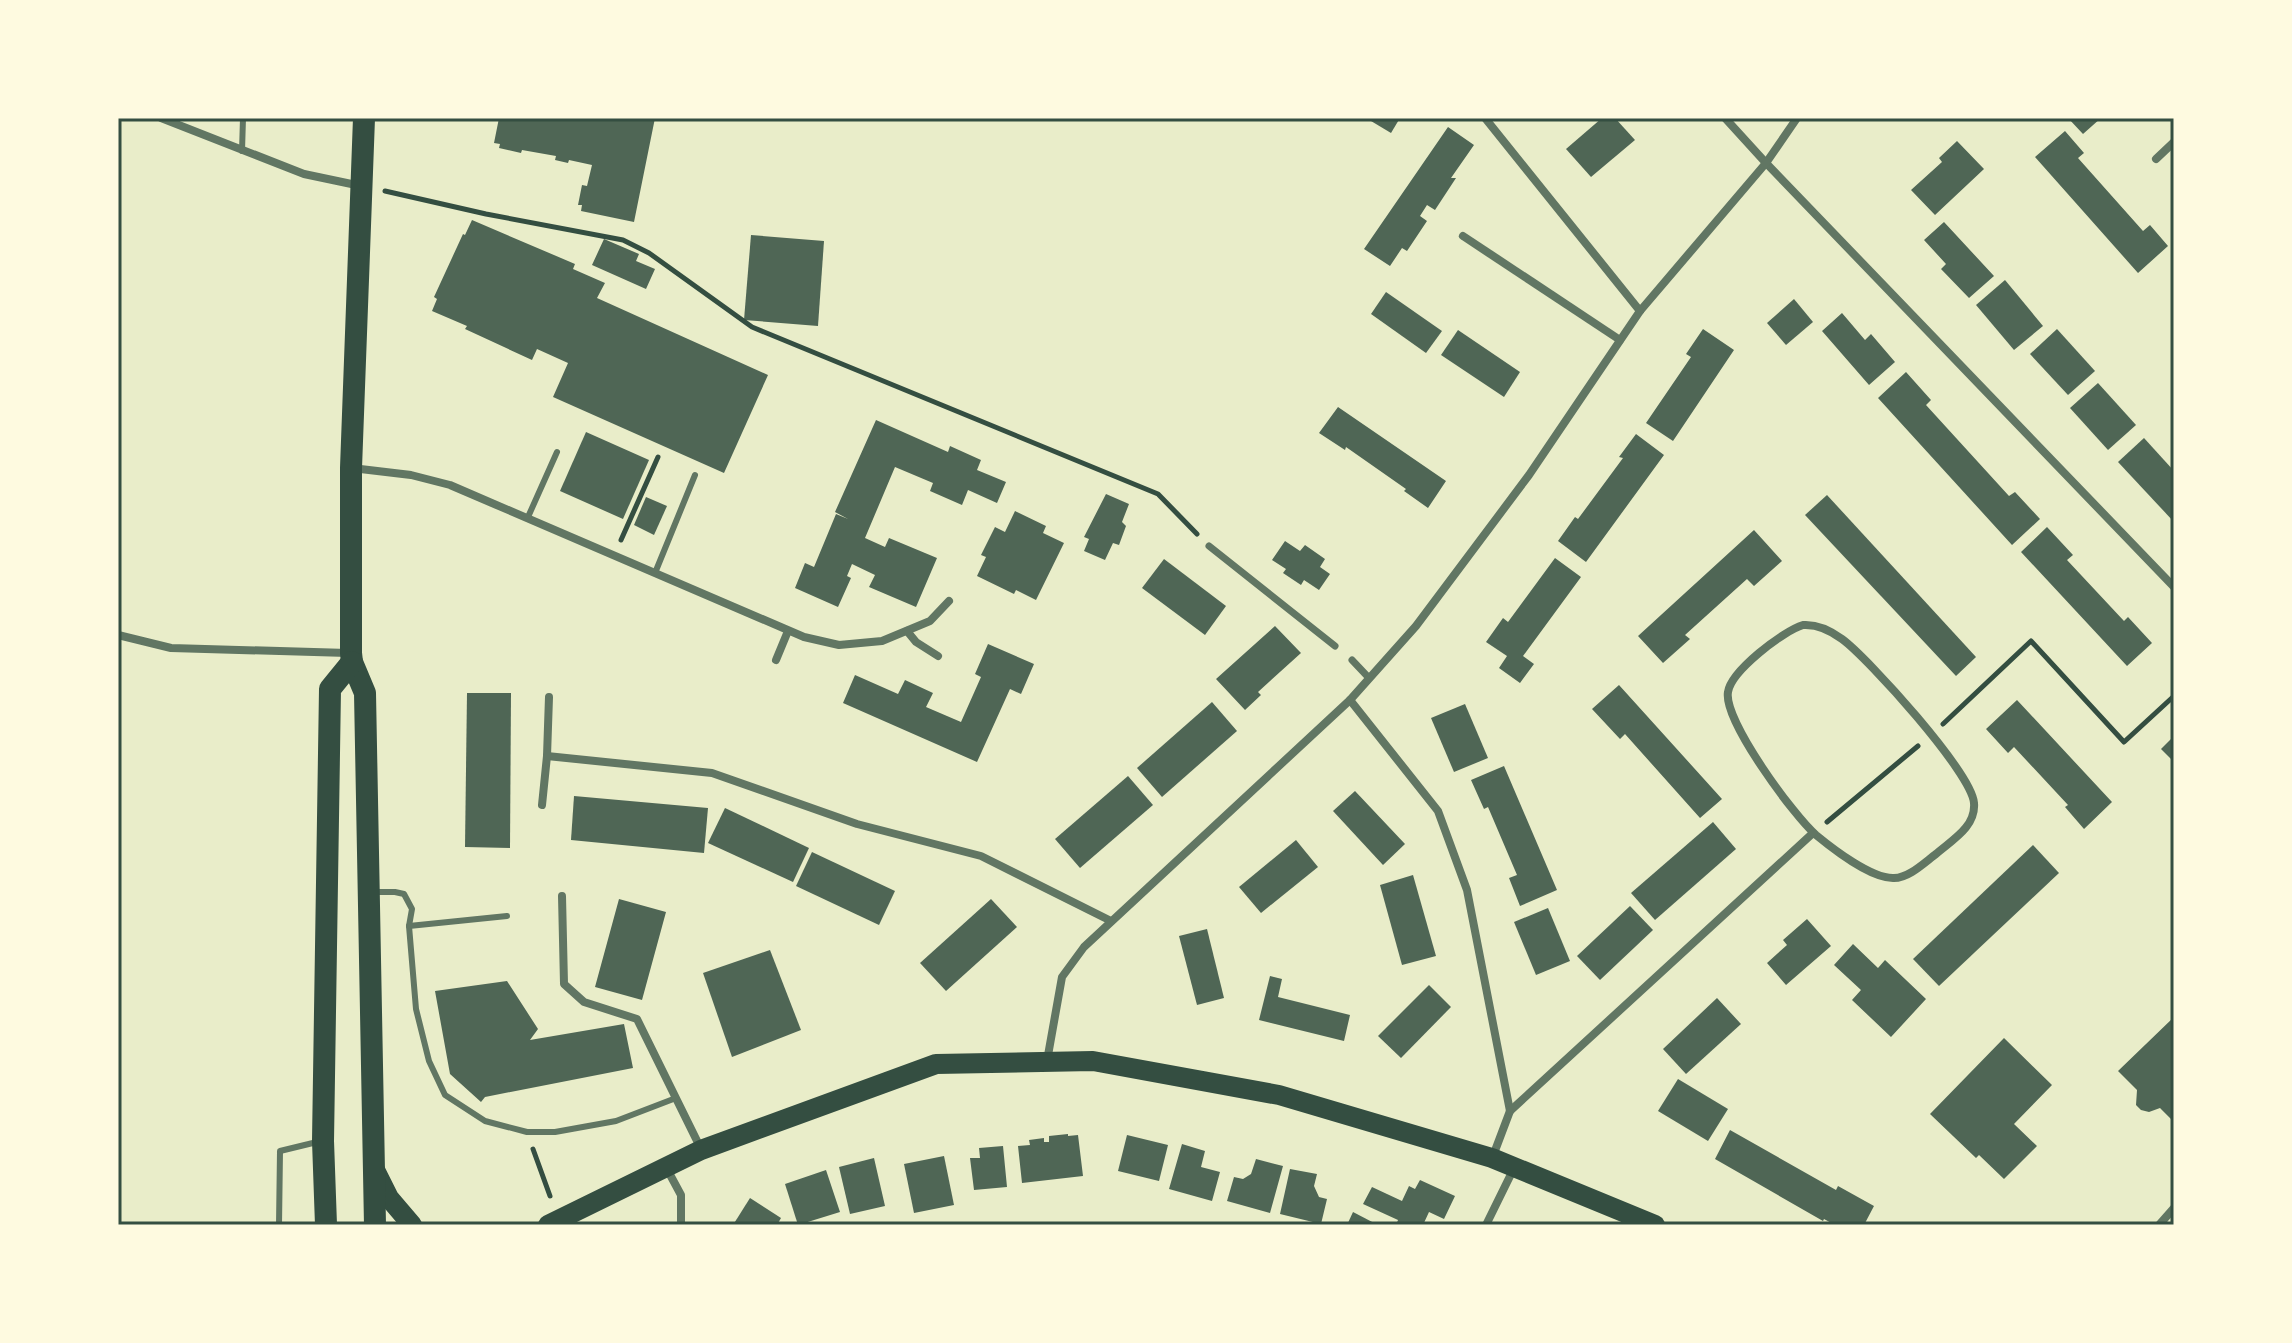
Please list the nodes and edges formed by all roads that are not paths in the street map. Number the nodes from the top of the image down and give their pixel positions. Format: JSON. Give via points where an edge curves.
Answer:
{"nodes":[{"id":1,"x":161,"y":118,"type":"edge"},
{"id":2,"x":243,"y":118,"type":"edge"},
{"id":3,"x":364,"y":118,"type":"edge"},
{"id":4,"x":1485,"y":118,"type":"edge"},
{"id":5,"x":1725,"y":118,"type":"edge"},
{"id":6,"x":1797,"y":118,"type":"edge"},
{"id":7,"x":2174,"y":142,"type":"edge"},
{"id":8,"x":242,"y":151,"type":"junction"},
{"id":9,"x":2156,"y":159,"type":"dead end"},
{"id":10,"x":1766,"y":163,"type":"junction"},
{"id":11,"x":362,"y":186,"type":"junction"},
{"id":12,"x":1463,"y":236,"type":"dead end"},
{"id":13,"x":1640,"y":311,"type":"junction"},
{"id":14,"x":1620,"y":340,"type":"junction"},
{"id":15,"x":557,"y":452,"type":"dead end"},
{"id":16,"x":351,"y":468,"type":"junction"},
{"id":17,"x":695,"y":475,"type":"dead end"},
{"id":18,"x":528,"y":517,"type":"junction"},
{"id":19,"x":1209,"y":546,"type":"road end"},
{"id":20,"x":655,"y":573,"type":"junction"},
{"id":21,"x":2174,"y":587,"type":"edge"},
{"id":22,"x":949,"y":601,"type":"dead end"},
{"id":23,"x":788,"y":631,"type":"junction"},
{"id":24,"x":907,"y":631,"type":"junction"},
{"id":25,"x":118,"y":635,"type":"edge"},
{"id":26,"x":1335,"y":646,"type":"dead end"},
{"id":27,"x":938,"y":656,"type":"dead end"},
{"id":28,"x":352,"y":657,"type":"junction"},
{"id":29,"x":776,"y":660,"type":"dead end"},
{"id":30,"x":1352,"y":660,"type":"dead end"},
{"id":31,"x":1369,"y":678,"type":"junction"},
{"id":32,"x":549,"y":697,"type":"dead end"},
{"id":33,"x":1350,"y":700,"type":"junction"},
{"id":34,"x":547,"y":756,"type":"junction"},
{"id":35,"x":542,"y":805,"type":"dead end"},
{"id":36,"x":1813,"y":833,"type":"junction"},
{"id":37,"x":369,"y":892,"type":"junction"},
{"id":38,"x":562,"y":896,"type":"dead end"},
{"id":39,"x":507,"y":916,"type":"dead end"},
{"id":40,"x":1111,"y":921,"type":"junction"},
{"id":41,"x":409,"y":926,"type":"junction"},
{"id":42,"x":1047,"y":1062,"type":"junction"},
{"id":43,"x":676,"y":1098,"type":"junction"},
{"id":44,"x":1510,"y":1111,"type":"junction"},
{"id":45,"x":323,"y":1141,"type":"junction"},
{"id":46,"x":701,"y":1150,"type":"junction"},
{"id":47,"x":1492,"y":1158,"type":"junction"},
{"id":48,"x":372,"y":1164,"type":"junction"},
{"id":49,"x":1514,"y":1167,"type":"junction"},
{"id":50,"x":667,"y":1168,"type":"junction"},
{"id":51,"x":2174,"y":1208,"type":"edge"},
{"id":52,"x":553,"y":1222,"type":"edge"},
{"id":53,"x":279,"y":1225,"type":"edge"},
{"id":54,"x":326,"y":1225,"type":"edge"},
{"id":55,"x":375,"y":1225,"type":"edge"},
{"id":56,"x":412,"y":1225,"type":"edge"},
{"id":57,"x":681,"y":1225,"type":"edge"},
{"id":58,"x":1486,"y":1225,"type":"edge"},
{"id":59,"x":1655,"y":1225,"type":"edge"},
{"id":60,"x":2159,"y":1225,"type":"edge"}],
"edges":[{"from":1,"to":8,"type":"street"},
{"from":2,"to":8,"type":"lane"},
{"from":3,"to":11,"type":"highway"},
{"from":4,"to":13,"type":"street"},
{"from":5,"to":10,"type":"street"},
{"from":6,"to":10,"type":"street"},
{"from":7,"to":9,"type":"street"},
{"from":8,"to":11,"type":"street","via":[[304,174]]},
{"from":10,"to":13,"type":"street"},
{"from":10,"to":21,"type":"street"},
{"from":11,"to":16,"type":"highway"},
{"from":12,"to":14,"type":"street"},
{"from":13,"to":14,"type":"street"},
{"from":14,"to":31,"type":"street","via":[[1529,475],[1416,626]]},
{"from":15,"to":18,"type":"lane"},
{"from":16,"to":18,"type":"street","via":[[450,485]]},
{"from":16,"to":28,"type":"highway"},
{"from":17,"to":20,"type":"lane"},
{"from":18,"to":20,"type":"street"},
{"from":19,"to":26,"type":"street"},
{"from":20,"to":23,"type":"street"},
{"from":22,"to":24,"type":"street","via":[[930,621]]},
{"from":23,"to":24,"type":"street","via":[[839,645],[882,641]]},
{"from":23,"to":29,"type":"street"},
{"from":24,"to":27,"type":"street"},
{"from":25,"to":28,"type":"street","via":[[171,648]]},
{"from":28,"to":37,"type":"highway","via":[[365,693]]},
{"from":28,"to":45,"type":"highway","via":[[330,689]]},
{"from":30,"to":31,"type":"street"},
{"from":31,"to":33,"type":"street"},
{"from":32,"to":34,"type":"street"},
{"from":33,"to":40,"type":"street"},
{"from":33,"to":44,"type":"street","via":[[1438,811],[1467,890]]},
{"from":34,"to":35,"type":"street"},
{"from":34,"to":40,"type":"street","via":[[712,773],[857,824],[981,856]]},
{"from":36,"to":36,"type":"street","via":[[1742,736],[1728,689],[1746,666],[1790,629],[1814,625],[1828,629],[1866,659],[1932,734],[1975,804],[1968,827],[1893,879],[1854,865]]},
{"from":36,"to":44,"type":"street"},
{"from":37,"to":41,"type":"lane","via":[[404,894],[412,909]]},
{"from":37,"to":48,"type":"highway"},
{"from":38,"to":43,"type":"street","via":[[564,984],[584,1002],[637,1019]]},
{"from":39,"to":41,"type":"lane"},
{"from":40,"to":42,"type":"street","via":[[1062,977]]},
{"from":41,"to":43,"type":"lane","via":[[416,1009],[429,1061],[445,1095],[485,1121],[527,1132],[555,1132],[616,1121]]},
{"from":42,"to":46,"type":"main road","via":[[936,1064]]},
{"from":42,"to":47,"type":"main road","via":[[1093,1061],[1279,1095]]},
{"from":43,"to":46,"type":"street"},
{"from":44,"to":47,"type":"street"},
{"from":45,"to":53,"type":"lane","via":[[280,1151]]},
{"from":45,"to":54,"type":"highway"},
{"from":46,"to":50,"type":"main road"},
{"from":47,"to":49,"type":"main road"},
{"from":48,"to":55,"type":"highway"},
{"from":48,"to":56,"type":"main road","via":[[389,1198]]},
{"from":49,"to":58,"type":"street"},
{"from":49,"to":59,"type":"main road"},
{"from":50,"to":52,"type":"main road"},
{"from":50,"to":57,"type":"street","via":[[681,1195]]},
{"from":51,"to":60,"type":"street"}]}
